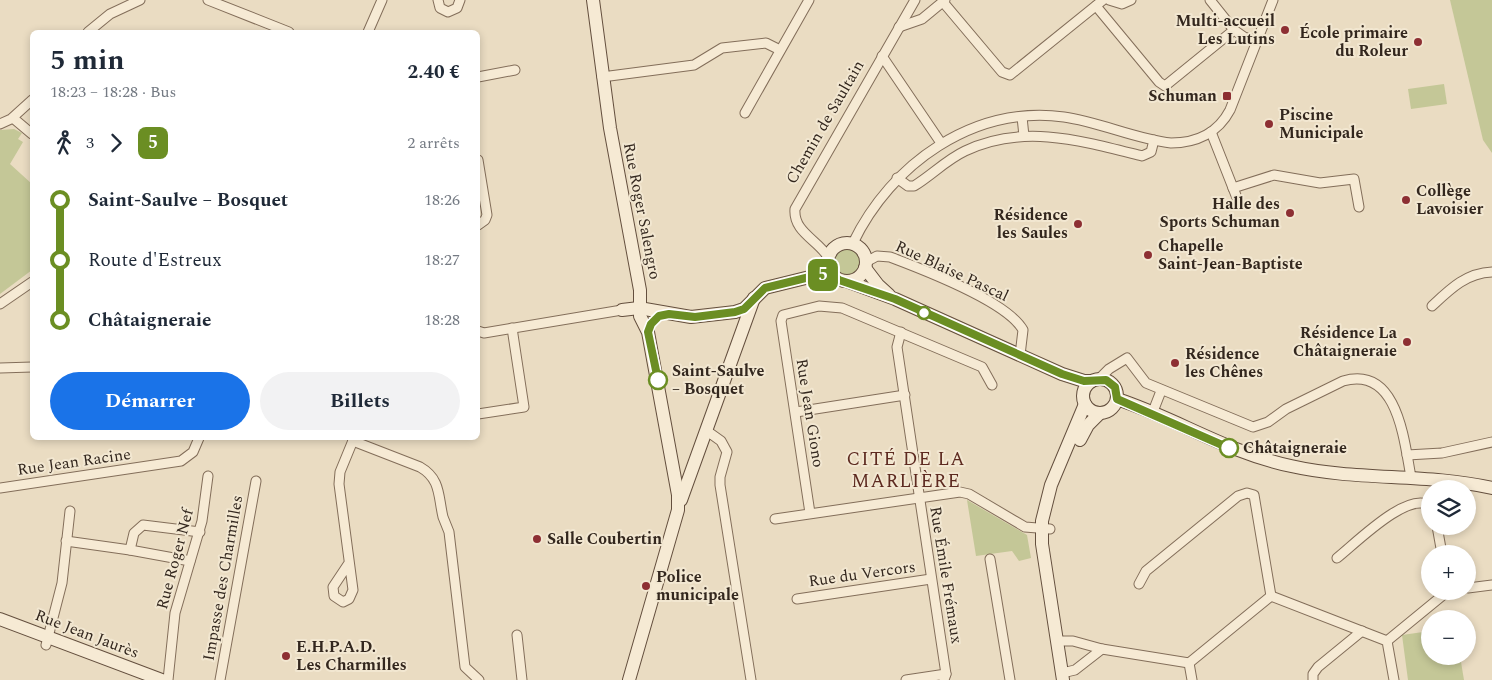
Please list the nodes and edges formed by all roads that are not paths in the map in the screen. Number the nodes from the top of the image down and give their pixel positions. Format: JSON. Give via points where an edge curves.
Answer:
{"nodes":[{"id":1,"x":140,"y":0,"type":"edge"},
{"id":2,"x":208,"y":0,"type":"edge"},
{"id":3,"x":382,"y":0,"type":"edge"},
{"id":4,"x":438,"y":0,"type":"edge"},
{"id":5,"x":460,"y":0,"type":"edge"},
{"id":6,"x":593,"y":0,"type":"edge"},
{"id":7,"x":809,"y":0,"type":"edge"},
{"id":8,"x":915,"y":0,"type":"edge"},
{"id":9,"x":1109,"y":0,"type":"edge"},
{"id":10,"x":1131,"y":0,"type":"edge"},
{"id":11,"x":1210,"y":0,"type":"edge"},
{"id":12,"x":1273,"y":0,"type":"edge"},
{"id":13,"x":944,"y":1,"type":"edge"},
{"id":14,"x":1099,"y":3,"type":"edge"},
{"id":15,"x":265,"y":23,"type":"junction"},
{"id":16,"x":899,"y":27,"type":"junction"},
{"id":17,"x":90,"y":30,"type":"edge"},
{"id":18,"x":262,"y":30,"type":"edge"},
{"id":19,"x":284,"y":30,"type":"edge"},
{"id":20,"x":369,"y":30,"type":"edge"},
{"id":21,"x":1234,"y":30,"type":"junction"},
{"id":22,"x":1256,"y":40,"type":"junction"},
{"id":23,"x":780,"y":50,"type":"junction"},
{"id":24,"x":882,"y":56,"type":"junction"},
{"id":25,"x":515,"y":70,"type":"dead end"},
{"id":26,"x":480,"y":77,"type":"edge"},
{"id":27,"x":602,"y":77,"type":"junction"},
{"id":28,"x":30,"y":102,"type":"edge"},
{"id":29,"x":745,"y":113,"type":"dead end"},
{"id":30,"x":1022,"y":117,"type":"junction"},
{"id":31,"x":13,"y":118,"type":"junction"},
{"id":32,"x":0,"y":124,"type":"edge"},
{"id":33,"x":30,"y":132,"type":"edge"},
{"id":34,"x":1211,"y":132,"type":"junction"},
{"id":35,"x":1024,"y":136,"type":"junction"},
{"id":36,"x":1154,"y":140,"type":"junction"},
{"id":37,"x":941,"y":143,"type":"junction"},
{"id":38,"x":480,"y":172,"type":"edge"},
{"id":39,"x":897,"y":178,"type":"junction"},
{"id":40,"x":1233,"y":188,"type":"junction"},
{"id":41,"x":1237,"y":198,"type":"dead end"},
{"id":42,"x":1359,"y":207,"type":"dead end"},
{"id":43,"x":480,"y":224,"type":"edge"},
{"id":44,"x":853,"y":244,"type":"junction"},
{"id":45,"x":828,"y":257,"type":"junction"},
{"id":46,"x":866,"y":265,"type":"junction"},
{"id":47,"x":830,"y":272,"type":"junction"},
{"id":48,"x":1492,"y":272,"type":"edge"},
{"id":49,"x":846,"y":281,"type":"junction"},
{"id":50,"x":30,"y":283,"type":"edge"},
{"id":51,"x":754,"y":298,"type":"junction"},
{"id":52,"x":895,"y":299,"type":"junction"},
{"id":53,"x":0,"y":304,"type":"edge"},
{"id":54,"x":1432,"y":306,"type":"dead end"},
{"id":55,"x":639,"y":308,"type":"junction"},
{"id":56,"x":622,"y":310,"type":"junction"},
{"id":57,"x":735,"y":312,"type":"junction"},
{"id":58,"x":669,"y":314,"type":"junction"},
{"id":59,"x":744,"y":325,"type":"junction"},
{"id":60,"x":512,"y":328,"type":"junction"},
{"id":61,"x":645,"y":328,"type":"junction"},
{"id":62,"x":480,"y":332,"type":"edge"},
{"id":63,"x":900,"y":332,"type":"junction"},
{"id":64,"x":1020,"y":355,"type":"junction"},
{"id":65,"x":30,"y":367,"type":"edge"},
{"id":66,"x":0,"y":368,"type":"edge"},
{"id":67,"x":1062,"y":374,"type":"junction"},
{"id":68,"x":1096,"y":380,"type":"junction"},
{"id":69,"x":992,"y":386,"type":"dead end"},
{"id":70,"x":1161,"y":391,"type":"junction"},
{"id":71,"x":904,"y":395,"type":"junction"},
{"id":72,"x":1117,"y":399,"type":"junction"},
{"id":73,"x":1084,"y":401,"type":"junction"},
{"id":74,"x":796,"y":412,"type":"junction"},
{"id":75,"x":1100,"y":413,"type":"junction"},
{"id":76,"x":480,"y":414,"type":"edge"},
{"id":77,"x":1152,"y":414,"type":"junction"},
{"id":78,"x":707,"y":432,"type":"junction"},
{"id":79,"x":198,"y":440,"type":"edge"},
{"id":80,"x":353,"y":440,"type":"edge"},
{"id":81,"x":355,"y":440,"type":"edge"},
{"id":82,"x":1492,"y":442,"type":"edge"},
{"id":83,"x":1406,"y":455,"type":"junction"},
{"id":84,"x":674,"y":470,"type":"junction"},
{"id":85,"x":690,"y":473,"type":"junction"},
{"id":86,"x":208,"y":476,"type":"dead end"},
{"id":87,"x":1411,"y":477,"type":"junction"},
{"id":88,"x":256,"y":480,"type":"dead end"},
{"id":89,"x":0,"y":488,"type":"edge"},
{"id":90,"x":1492,"y":488,"type":"edge"},
{"id":91,"x":919,"y":497,"type":"junction"},
{"id":92,"x":1421,"y":502,"type":"edge"},
{"id":93,"x":678,"y":510,"type":"junction"},
{"id":94,"x":70,"y":511,"type":"dead end"},
{"id":95,"x":810,"y":513,"type":"junction"},
{"id":96,"x":775,"y":519,"type":"dead end"},
{"id":97,"x":1046,"y":529,"type":"junction"},
{"id":98,"x":200,"y":532,"type":"junction"},
{"id":99,"x":66,"y":541,"type":"junction"},
{"id":100,"x":130,"y":550,"type":"junction"},
{"id":101,"x":1337,"y":558,"type":"dead end"},
{"id":102,"x":990,"y":559,"type":"dead end"},
{"id":103,"x":190,"y":561,"type":"junction"},
{"id":104,"x":349,"y":563,"type":"dead end"},
{"id":105,"x":931,"y":579,"type":"junction"},
{"id":106,"x":1139,"y":584,"type":"dead end"},
{"id":107,"x":1492,"y":585,"type":"edge"},
{"id":108,"x":1476,"y":587,"type":"edge"},
{"id":109,"x":1271,"y":596,"type":"junction"},
{"id":110,"x":797,"y":599,"type":"dead end"},
{"id":111,"x":1437,"y":600,"type":"edge"},
{"id":112,"x":0,"y":619,"type":"edge"},
{"id":113,"x":0,"y":628,"type":"edge"},
{"id":114,"x":1362,"y":631,"type":"junction"},
{"id":115,"x":516,"y":635,"type":"dead end"},
{"id":116,"x":1061,"y":640,"type":"junction"},
{"id":117,"x":47,"y":641,"type":"junction"},
{"id":118,"x":1387,"y":641,"type":"junction"},
{"id":119,"x":1102,"y":649,"type":"junction"},
{"id":120,"x":1189,"y":663,"type":"junction"},
{"id":121,"x":1067,"y":676,"type":"edge"},
{"id":122,"x":945,"y":677,"type":"edge"},
{"id":123,"x":139,"y":680,"type":"edge"},
{"id":124,"x":162,"y":680,"type":"edge"},
{"id":125,"x":168,"y":680,"type":"edge"},
{"id":126,"x":220,"y":680,"type":"edge"},
{"id":127,"x":479,"y":680,"type":"edge"},
{"id":128,"x":522,"y":680,"type":"edge"},
{"id":129,"x":629,"y":680,"type":"edge"},
{"id":130,"x":750,"y":680,"type":"edge"},
{"id":131,"x":906,"y":680,"type":"edge"},
{"id":132,"x":1010,"y":680,"type":"edge"},
{"id":133,"x":1192,"y":680,"type":"edge"},
{"id":134,"x":1313,"y":680,"type":"edge"},
{"id":135,"x":1394,"y":680,"type":"edge"}],
"edges":[{"from":1,"to":17,"type":"street","via":[[114,11]]},
{"from":2,"to":15,"type":"street"},
{"from":3,"to":20,"type":"street"},
{"from":4,"to":5,"type":"street","via":[[442,9],[448,12],[456,8]]},
{"from":6,"to":27,"type":"street","name":"Rue Roger Salengro"},
{"from":7,"to":23,"type":"street"},
{"from":8,"to":16,"type":"street","name":"Chemin de Saultain"},
{"from":9,"to":10,"type":"street","via":[[1122,4]]},
{"from":11,"to":21,"type":"street"},
{"from":12,"to":22,"type":"street"},
{"from":13,"to":14,"type":"street","via":[[1002,72],[1010,75]]},
{"from":13,"to":16,"type":"street","via":[[922,18]]},
{"from":14,"to":21,"type":"street","via":[[1165,86]]},
{"from":15,"to":18,"type":"street"},
{"from":15,"to":19,"type":"street"},
{"from":16,"to":24,"type":"street","name":"Chemin de Saultain"},
{"from":21,"to":22,"type":"street"},
{"from":22,"to":34,"type":"street","via":[[1230,110]]},
{"from":23,"to":27,"type":"street","via":[[766,43],[722,48],[694,65]]},
{"from":23,"to":29,"type":"street"},
{"from":24,"to":37,"type":"street"},
{"from":24,"to":45,"type":"street","name":"Chemin de Saultain","via":[[794,209],[800,227]]},
{"from":25,"to":26,"type":"street"},
{"from":27,"to":55,"type":"street","name":"Rue Roger Salengro","via":[[639,284]]},
{"from":28,"to":31,"type":"street"},
{"from":30,"to":35,"type":"street"},
{"from":30,"to":36,"type":"street","via":[[1067,118]]},
{"from":30,"to":37,"type":"street","via":[[969,130]]},
{"from":31,"to":32,"type":"street"},
{"from":31,"to":33,"type":"street"},
{"from":34,"to":36,"type":"street","via":[[1186,143]]},
{"from":34,"to":40,"type":"street"},
{"from":35,"to":36,"type":"street","via":[[1064,137],[1142,156],[1151,152]]},
{"from":35,"to":39,"type":"street","via":[[965,151],[914,186],[908,186]]},
{"from":37,"to":39,"type":"street"},
{"from":38,"to":43,"type":"street","via":[[487,215]]},
{"from":39,"to":44,"type":"street","via":[[869,214]]},
{"from":40,"to":41,"type":"street"},
{"from":40,"to":42,"type":"street","via":[[1274,175],[1320,182],[1354,179]]},
{"from":44,"to":45,"type":"street","via":[[836,246]]},
{"from":44,"to":46,"type":"street","via":[[862,250]]},
{"from":45,"to":47,"type":"street"},
{"from":46,"to":49,"type":"street","via":[[858,278]]},
{"from":46,"to":52,"type":"street","via":[[878,286]]},
{"from":46,"to":64,"type":"street","name":"Rue Blaise Pascal","via":[[877,256],[887,256],[1000,308],[1023,330]]},
{"from":47,"to":49,"type":"street"},
{"from":47,"to":51,"type":"street","via":[[769,286]]},
{"from":48,"to":54,"type":"street","via":[[1464,279]]},
{"from":49,"to":52,"type":"street"},
{"from":50,"to":53,"type":"street"},
{"from":51,"to":57,"type":"street","via":[[744,309]]},
{"from":51,"to":59,"type":"street"},
{"from":52,"to":64,"type":"street"},
{"from":55,"to":56,"type":"street"},
{"from":55,"to":58,"type":"street"},
{"from":55,"to":61,"type":"street","name":"Rue Roger Salengro"},
{"from":56,"to":60,"type":"street"},
{"from":56,"to":61,"type":"street","via":[[635,316]]},
{"from":57,"to":58,"type":"street","via":[[691,317]]},
{"from":57,"to":59,"type":"street","via":[[742,317]]},
{"from":58,"to":61,"type":"street","via":[[657,318]]},
{"from":59,"to":78,"type":"street"},
{"from":60,"to":62,"type":"street"},
{"from":60,"to":76,"type":"street","via":[[524,407]]},
{"from":61,"to":84,"type":"street"},
{"from":63,"to":69,"type":"street","via":[[982,367]]},
{"from":63,"to":71,"type":"street","name":"Rue Émile Frémaux","via":[[897,347]]},
{"from":63,"to":74,"type":"street","name":"Rue Jean Giono","via":[[853,311],[830,306],[787,313],[781,317]]},
{"from":64,"to":67,"type":"street"},
{"from":65,"to":66,"type":"street"},
{"from":67,"to":68,"type":"street","via":[[1084,381]]},
{"from":67,"to":73,"type":"street"},
{"from":68,"to":70,"type":"street","via":[[1127,358],[1142,381]]},
{"from":68,"to":72,"type":"street","via":[[1106,380],[1114,385]]},
{"from":68,"to":73,"type":"street","via":[[1086,387]]},
{"from":70,"to":77,"type":"street"},
{"from":70,"to":83,"type":"street","via":[[1173,393],[1245,426],[1257,427],[1340,382],[1349,379],[1368,382],[1387,393],[1398,419]]},
{"from":71,"to":74,"type":"street"},
{"from":71,"to":91,"type":"street","name":"Rue Émile Frémaux"},
{"from":72,"to":75,"type":"street","via":[[1112,409]]},
{"from":72,"to":77,"type":"street"},
{"from":73,"to":75,"type":"street","via":[[1091,410]]},
{"from":73,"to":97,"type":"street","via":[[1078,425],[1049,491]]},
{"from":74,"to":95,"type":"street","name":"Rue Jean Giono"},
{"from":75,"to":97,"type":"street","via":[[1084,431],[1063,478]]},
{"from":77,"to":87,"type":"street","via":[[1236,450],[1274,462],[1336,474]]},
{"from":78,"to":85,"type":"street"},
{"from":78,"to":130,"type":"street","via":[[721,440],[727,452],[720,480]]},
{"from":79,"to":89,"type":"street","name":"Rue Jean Racine","via":[[193,452],[181,461]]},
{"from":80,"to":104,"type":"street","via":[[340,472],[339,484]]},
{"from":81,"to":127,"type":"street","via":[[420,467],[435,480],[449,532],[466,667]]},
{"from":82,"to":83,"type":"street","via":[[1442,453]]},
{"from":83,"to":87,"type":"street"},
{"from":84,"to":85,"type":"street","via":[[684,475]]},
{"from":84,"to":93,"type":"street"},
{"from":85,"to":93,"type":"street"},
{"from":86,"to":98,"type":"street","name":"Rue Roger Nef"},
{"from":87,"to":90,"type":"street"},
{"from":88,"to":126,"type":"street","name":"Impasse des Charmilles"},
{"from":91,"to":95,"type":"street"},
{"from":91,"to":97,"type":"street","via":[[966,492],[1026,527]]},
{"from":91,"to":105,"type":"street","name":"Rue Émile Frémaux"},
{"from":92,"to":101,"type":"street","via":[[1402,507]]},
{"from":93,"to":129,"type":"street"},
{"from":94,"to":99,"type":"street"},
{"from":95,"to":96,"type":"street"},
{"from":97,"to":116,"type":"street"},
{"from":98,"to":100,"type":"street","via":[[143,525],[134,533]]},
{"from":98,"to":103,"type":"street","name":"Rue Roger Nef"},
{"from":99,"to":100,"type":"street"},
{"from":99,"to":117,"type":"street","via":[[62,583]]},
{"from":100,"to":103,"type":"street"},
{"from":102,"to":132,"type":"street"},
{"from":103,"to":125,"type":"street","name":"Rue Roger Nef","via":[[174,613]]},
{"from":105,"to":110,"type":"street","name":"Rue du Vercors"},
{"from":105,"to":122,"type":"street","name":"Rue Émile Frémaux"},
{"from":106,"to":109,"type":"street","via":[[1146,571],[1238,496],[1247,493],[1254,495]]},
{"from":107,"to":108,"type":"street"},
{"from":109,"to":114,"type":"street"},
{"from":109,"to":120,"type":"street"},
{"from":111,"to":118,"type":"street"},
{"from":112,"to":117,"type":"street","name":"Rue Jean Jaurès"},
{"from":113,"to":117,"type":"street","name":"Rue Jean Jaurès"},
{"from":114,"to":118,"type":"street"},
{"from":114,"to":134,"type":"street","via":[[1318,667]]},
{"from":115,"to":128,"type":"street"},
{"from":116,"to":119,"type":"street"},
{"from":116,"to":121,"type":"street"},
{"from":117,"to":123,"type":"street","name":"Rue Jean Jaurès"},
{"from":117,"to":124,"type":"street","name":"Rue Jean Jaurès"},
{"from":118,"to":135,"type":"street"},
{"from":119,"to":120,"type":"street"},
{"from":119,"to":121,"type":"street"},
{"from":120,"to":133,"type":"street"},
{"from":122,"to":131,"type":"street"}]}
